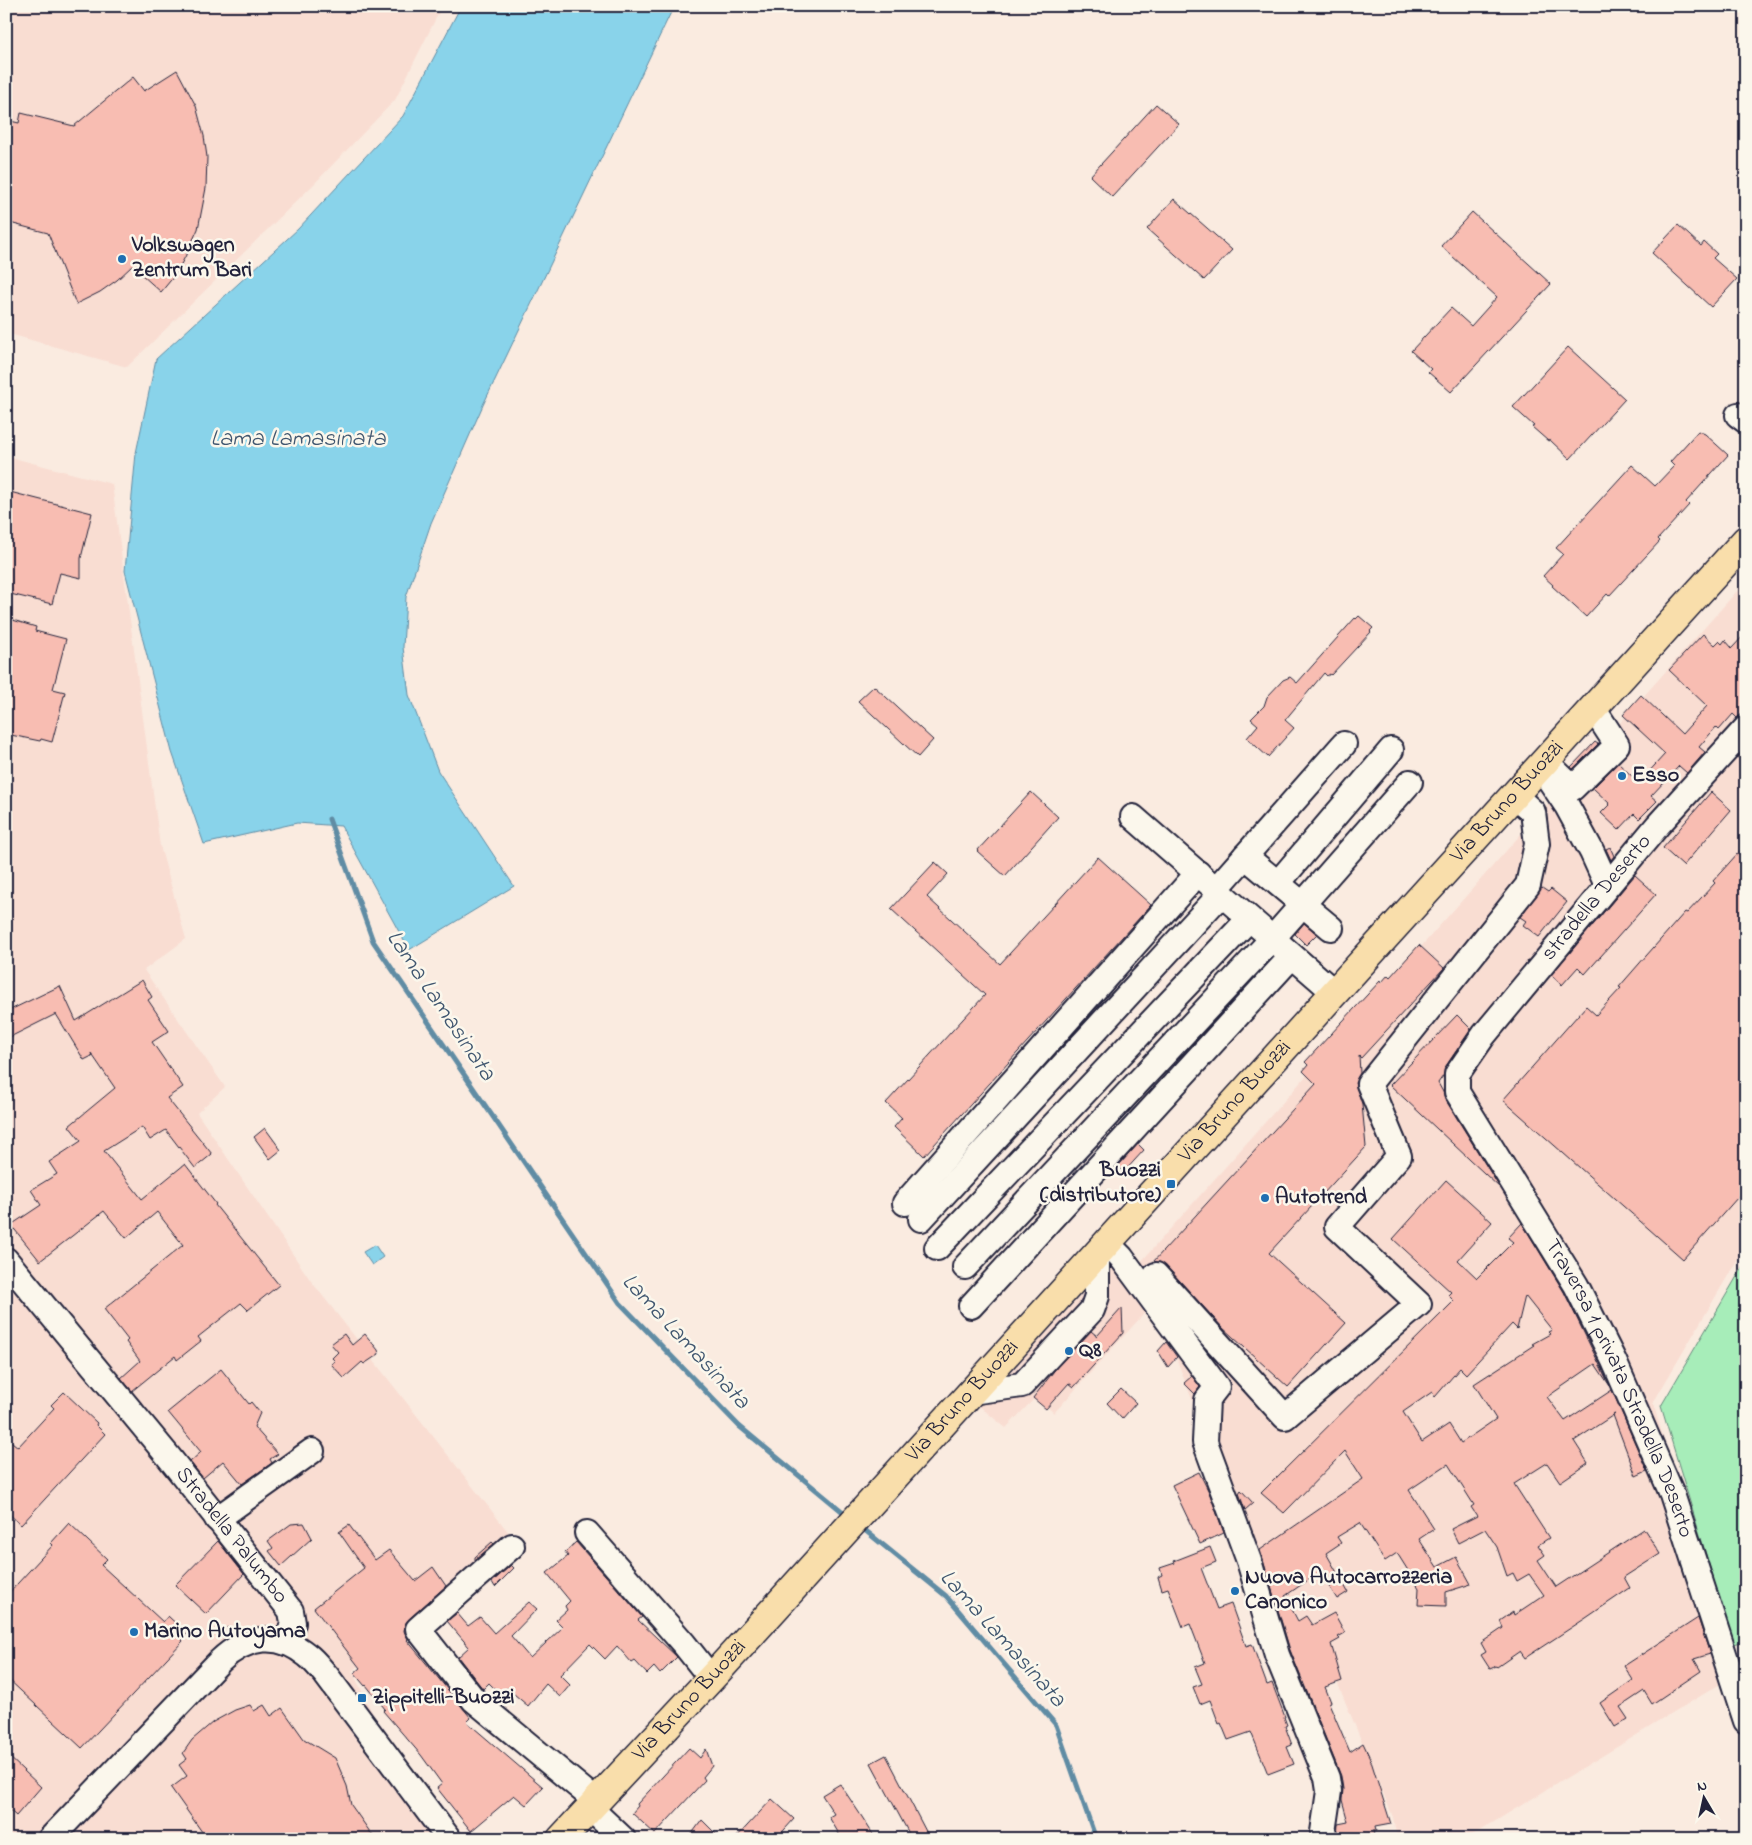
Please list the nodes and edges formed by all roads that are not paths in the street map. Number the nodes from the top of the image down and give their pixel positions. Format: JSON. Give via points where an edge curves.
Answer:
{"nodes":[{"id":1,"x":1746,"y":540,"type":"edge"},
{"id":2,"x":1593,"y":708,"type":"junction"},
{"id":3,"x":1746,"y":728,"type":"edge"},
{"id":4,"x":1344,"y":744,"type":"dead end"},
{"id":5,"x":1391,"y":750,"type":"dead end"},
{"id":6,"x":1540,"y":766,"type":"junction"},
{"id":7,"x":1410,"y":782,"type":"dead end"},
{"id":8,"x":1514,"y":795,"type":"junction"},
{"id":9,"x":1133,"y":817,"type":"dead end"},
{"id":10,"x":1245,"y":856,"type":"junction"},
{"id":11,"x":1198,"y":873,"type":"junction"},
{"id":12,"x":1278,"y":883,"type":"junction"},
{"id":13,"x":1607,"y":885,"type":"junction"},
{"id":14,"x":1219,"y":891,"type":"junction"},
{"id":15,"x":1303,"y":904,"type":"junction"},
{"id":16,"x":1249,"y":919,"type":"junction"},
{"id":17,"x":1331,"y":928,"type":"dead end"},
{"id":18,"x":1272,"y":939,"type":"junction"},
{"id":19,"x":1292,"y":956,"type":"junction"},
{"id":20,"x":1334,"y":992,"type":"junction"},
{"id":21,"x":1456,"y":1074,"type":"joint"},
{"id":22,"x":937,"y":1248,"type":"dead end"},
{"id":23,"x":1102,"y":1248,"type":"junction"},
{"id":24,"x":6,"y":1260,"type":"edge"},
{"id":25,"x":965,"y":1267,"type":"dead end"},
{"id":26,"x":1156,"y":1275,"type":"dead end"},
{"id":27,"x":971,"y":1306,"type":"dead end"},
{"id":28,"x":312,"y":1451,"type":"dead end"},
{"id":29,"x":218,"y":1519,"type":"junction"},
{"id":30,"x":587,"y":1533,"type":"dead end"},
{"id":31,"x":512,"y":1546,"type":"dead end"},
{"id":32,"x":287,"y":1643,"type":"junction"},
{"id":33,"x":714,"y":1676,"type":"junction"},
{"id":34,"x":1746,"y":1721,"type":"edge"},
{"id":35,"x":592,"y":1804,"type":"junction"},
{"id":36,"x":44,"y":1832,"type":"edge"},
{"id":37,"x":449,"y":1839,"type":"edge"},
{"id":38,"x":561,"y":1839,"type":"edge"},
{"id":39,"x":623,"y":1839,"type":"edge"},
{"id":40,"x":1324,"y":1839,"type":"edge"}],
"edges":[{"from":1,"to":2,"type":"main road","name":"Via Bruno Buozzi"},
{"from":2,"to":6,"type":"main road","name":"Via Bruno Buozzi"},
{"from":2,"to":6,"type":"street","via":[[1617,745],[1573,788]]},
{"from":3,"to":13,"type":"street","name":"stradella Deserto"},
{"from":4,"to":10,"type":"street"},
{"from":5,"to":12,"type":"street"},
{"from":6,"to":8,"type":"main road","name":"Via Bruno Buozzi"},
{"from":6,"to":13,"type":"street","via":[[1567,806]]},
{"from":7,"to":15,"type":"street"},
{"from":8,"to":20,"type":"main road","name":"Via Bruno Buozzi"},
{"from":8,"to":26,"type":"street","via":[[1533,812],[1537,844],[1528,885],[1369,1084],[1399,1156],[1337,1228],[1419,1304],[1285,1417]]},
{"from":9,"to":11,"type":"street"},
{"from":10,"to":12,"type":"street"},
{"from":10,"to":14,"type":"street"},
{"from":11,"to":14,"type":"street"},
{"from":11,"to":14,"type":"street","via":[[913,1211]]},
{"from":12,"to":15,"type":"street"},
{"from":13,"to":21,"type":"street","name":"stradella Deserto"},
{"from":14,"to":16,"type":"street"},
{"from":15,"to":17,"type":"street"},
{"from":15,"to":18,"type":"street"},
{"from":16,"to":18,"type":"street"},
{"from":16,"to":22,"type":"street"},
{"from":18,"to":19,"type":"street"},
{"from":18,"to":25,"type":"street"},
{"from":19,"to":20,"type":"street"},
{"from":19,"to":27,"type":"street"},
{"from":20,"to":23,"type":"main road","name":"Via Bruno Buozzi"},
{"from":21,"to":34,"type":"street","name":"Traversa 1 privata Stradella Deserto","via":[[1457,1092],[1576,1285],[1614,1361],[1672,1494]]},
{"from":23,"to":33,"type":"main road","name":"Via Bruno Buozzi"},
{"from":23,"to":40,"type":"street","via":[[1120,1257],[1217,1387],[1207,1400],[1205,1442],[1249,1561],[1277,1655],[1327,1778],[1329,1791]]},
{"from":24,"to":29,"type":"street","name":"Stradella Palumbo"},
{"from":28,"to":29,"type":"street"},
{"from":29,"to":32,"type":"street","name":"Stradella Palumbo","via":[[291,1611],[293,1623]]},
{"from":30,"to":33,"type":"street"},
{"from":31,"to":35,"type":"street","via":[[418,1628],[474,1700]]},
{"from":32,"to":36,"type":"street","via":[[260,1640],[244,1643],[231,1651]]},
{"from":32,"to":37,"type":"street","via":[[309,1656],[326,1675]]},
{"from":33,"to":35,"type":"main road","name":"Via Bruno Buozzi"},
{"from":35,"to":38,"type":"main road","name":"Via Bruno Buozzi"},
{"from":35,"to":39,"type":"street"}]}
